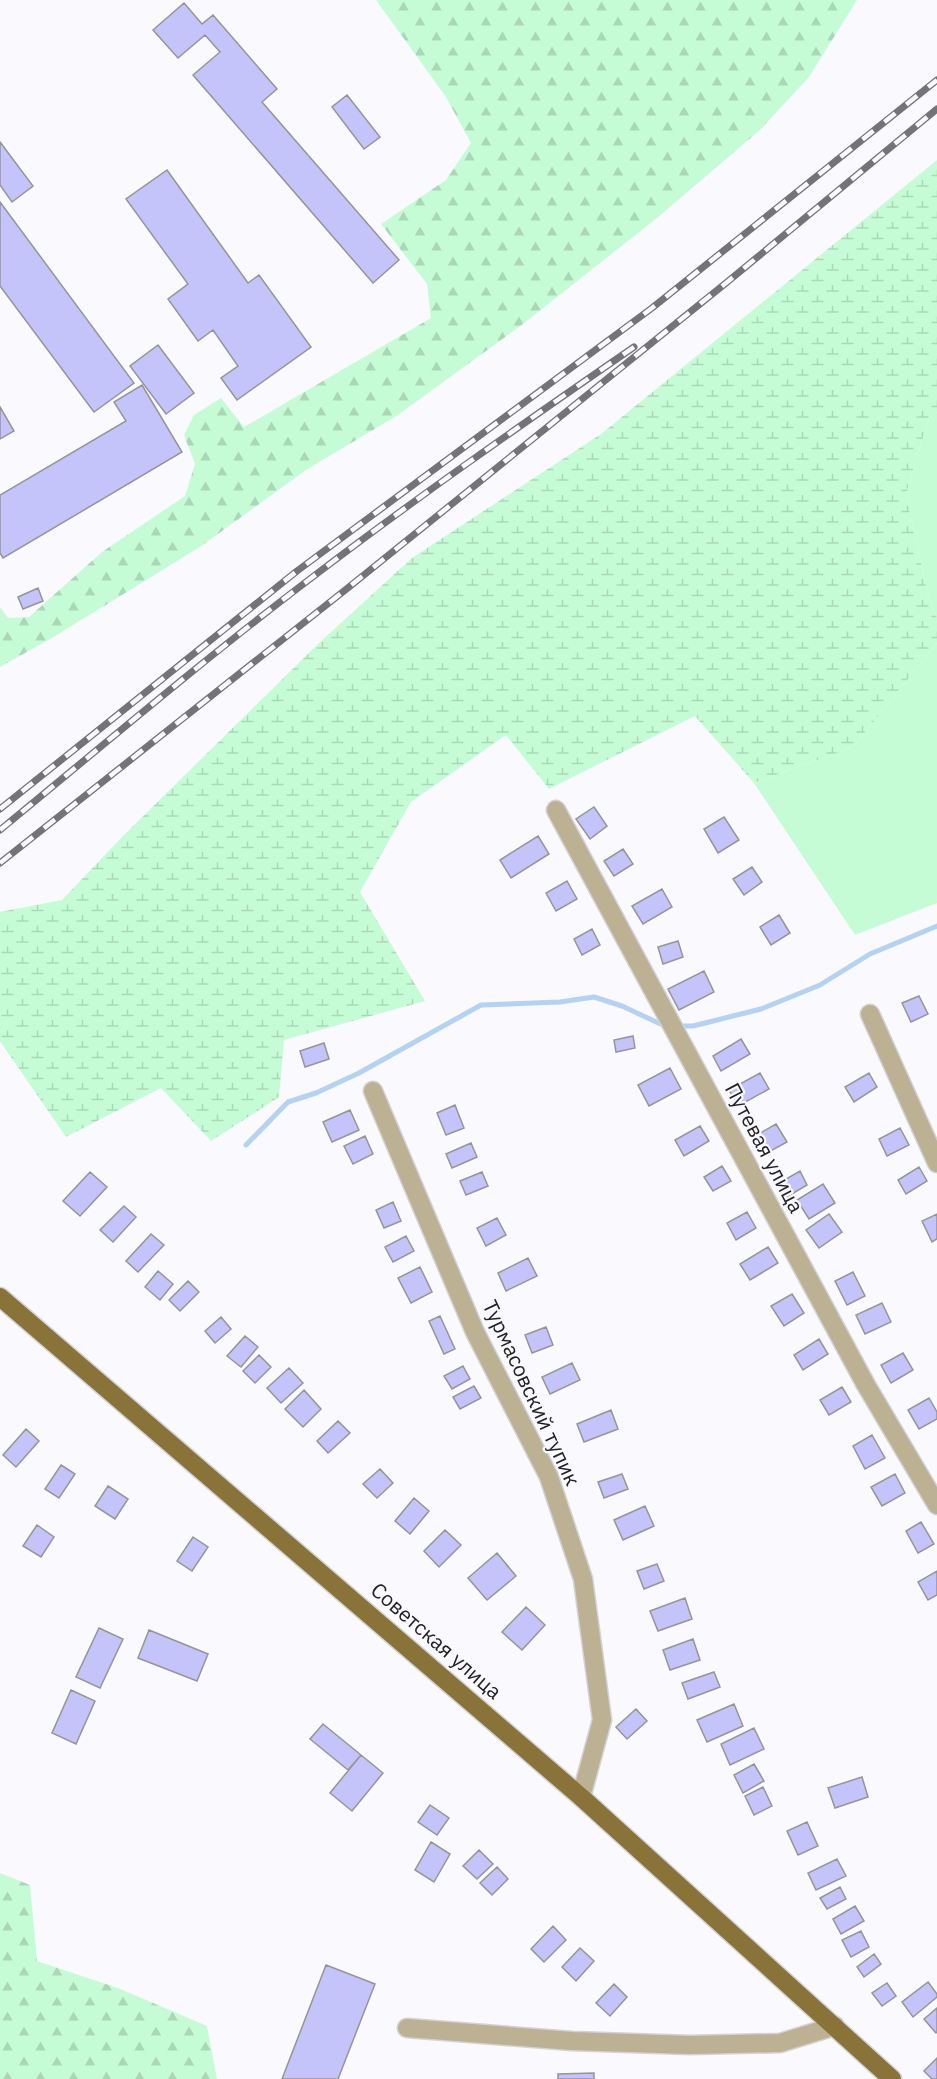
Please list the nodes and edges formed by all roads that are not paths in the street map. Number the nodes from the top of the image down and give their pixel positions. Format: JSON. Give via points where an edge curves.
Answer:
{"nodes":[{"id":1,"x":556,"y":810,"type":"dead end"},
{"id":2,"x":870,"y":1014,"type":"dead end"},
{"id":3,"x":373,"y":1091,"type":"dead end"},
{"id":4,"x":937,"y":1163,"type":"edge"},
{"id":5,"x":0,"y":1297,"type":"edge"},
{"id":6,"x":937,"y":1505,"type":"edge"},
{"id":7,"x":581,"y":1797,"type":"junction"},
{"id":8,"x":836,"y":2026,"type":"junction"},
{"id":9,"x":407,"y":2028,"type":"dead end"},
{"id":10,"x":892,"y":2079,"type":"edge"}],
"edges":[{"from":1,"to":6,"type":"street","name":"Путевая улица","via":[[861,1375]]},
{"from":2,"to":4,"type":"street"},
{"from":3,"to":7,"type":"street","name":"Турмасовский тупик","via":[[476,1332],[549,1477],[583,1579],[602,1720]]},
{"from":5,"to":7,"type":"main road","name":"Советская улица"},
{"from":7,"to":8,"type":"main road","name":"Советская улица"},
{"from":8,"to":9,"type":"street","via":[[780,2043],[690,2045],[572,2041]]},
{"from":8,"to":10,"type":"main road","name":"Советская улица"}]}
